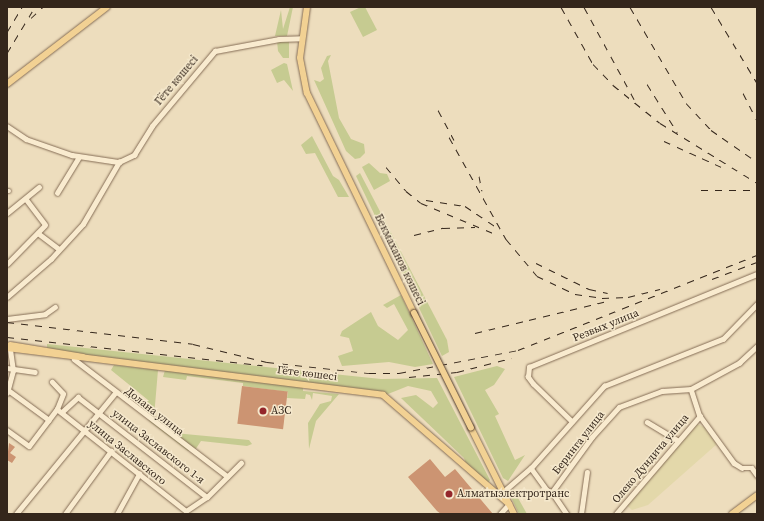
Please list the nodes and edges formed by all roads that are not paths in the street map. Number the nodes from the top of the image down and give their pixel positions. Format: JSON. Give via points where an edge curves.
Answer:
{"nodes":[{"id":1,"x":107,"y":7,"type":"edge"},
{"id":2,"x":307,"y":7,"type":"edge"},
{"id":3,"x":302,"y":38,"type":"junction"},
{"id":4,"x":7,"y":84,"type":"edge"},
{"id":5,"x":7,"y":126,"type":"edge"},
{"id":6,"x":78,"y":157,"type":"junction"},
{"id":7,"x":119,"y":162,"type":"junction"},
{"id":8,"x":39,"y":187,"type":"dead end"},
{"id":9,"x":57,"y":193,"type":"dead end"},
{"id":10,"x":26,"y":200,"type":"junction"},
{"id":11,"x":7,"y":214,"type":"edge"},
{"id":12,"x":38,"y":233,"type":"junction"},
{"id":13,"x":59,"y":250,"type":"junction"},
{"id":14,"x":7,"y":264,"type":"edge"},
{"id":15,"x":757,"y":274,"type":"edge"},
{"id":16,"x":7,"y":297,"type":"edge"},
{"id":17,"x":757,"y":304,"type":"edge"},
{"id":18,"x":55,"y":307,"type":"dead end"},
{"id":19,"x":7,"y":319,"type":"edge"},
{"id":20,"x":757,"y":346,"type":"edge"},
{"id":21,"x":8,"y":347,"type":"edge"},
{"id":22,"x":74,"y":359,"type":"junction"},
{"id":23,"x":92,"y":359,"type":"junction"},
{"id":24,"x":7,"y":368,"type":"edge"},
{"id":25,"x":13,"y":369,"type":"junction"},
{"id":26,"x":36,"y":372,"type":"dead end"},
{"id":27,"x":52,"y":382,"type":"dead end"},
{"id":28,"x":692,"y":389,"type":"junction"},
{"id":29,"x":7,"y":390,"type":"edge"},
{"id":30,"x":115,"y":393,"type":"junction"},
{"id":31,"x":57,"y":409,"type":"junction"},
{"id":32,"x":62,"y":412,"type":"junction"},
{"id":33,"x":98,"y":412,"type":"junction"},
{"id":34,"x":700,"y":416,"type":"junction"},
{"id":35,"x":49,"y":420,"type":"junction"},
{"id":36,"x":572,"y":422,"type":"junction"},
{"id":37,"x":647,"y":422,"type":"dead end"},
{"id":38,"x":83,"y":429,"type":"junction"},
{"id":39,"x":7,"y":430,"type":"edge"},
{"id":40,"x":677,"y":440,"type":"junction"},
{"id":41,"x":111,"y":451,"type":"junction"},
{"id":42,"x":241,"y":463,"type":"dead end"},
{"id":43,"x":531,"y":468,"type":"junction"},
{"id":44,"x":587,"y":472,"type":"dead end"},
{"id":45,"x":139,"y":474,"type":"junction"},
{"id":46,"x":494,"y":474,"type":"junction"},
{"id":47,"x":757,"y":475,"type":"edge"},
{"id":48,"x":227,"y":476,"type":"junction"},
{"id":49,"x":485,"y":486,"type":"junction"},
{"id":50,"x":503,"y":492,"type":"junction"},
{"id":51,"x":552,"y":492,"type":"junction"},
{"id":52,"x":757,"y":495,"type":"edge"},
{"id":53,"x":207,"y":497,"type":"junction"},
{"id":54,"x":509,"y":504,"type":"junction"},
{"id":55,"x":16,"y":514,"type":"edge"},
{"id":56,"x":65,"y":514,"type":"edge"},
{"id":57,"x":117,"y":514,"type":"edge"},
{"id":58,"x":500,"y":514,"type":"edge"},
{"id":59,"x":514,"y":514,"type":"edge"},
{"id":60,"x":567,"y":514,"type":"edge"},
{"id":61,"x":581,"y":514,"type":"edge"},
{"id":62,"x":616,"y":514,"type":"edge"},
{"id":63,"x":732,"y":514,"type":"edge"}],
"edges":[{"from":1,"to":4,"type":"main road"},
{"from":2,"to":3,"type":"main road","name":"Бекмаханов көшесі"},
{"from":3,"to":7,"type":"street","name":"Гёте көшесі","via":[[279,39],[215,52],[152,126],[134,155]]},
{"from":3,"to":46,"type":"main road","name":"Бекмаханов көшесі","bridge":true,"via":[[300,67],[307,93]]},
{"from":5,"to":6,"type":"street","via":[[26,139]]},
{"from":6,"to":7,"type":"street"},
{"from":6,"to":9,"type":"street"},
{"from":7,"to":13,"type":"street","name":"Гёте көшесі","via":[[83,224]]},
{"from":8,"to":10,"type":"street"},
{"from":10,"to":11,"type":"street","via":[[19,202]]},
{"from":10,"to":12,"type":"street","via":[[45,222]]},
{"from":12,"to":13,"type":"street"},
{"from":12,"to":14,"type":"street"},
{"from":13,"to":16,"type":"street","name":"Гёте көшесі"},
{"from":15,"to":36,"type":"street","name":"Резвых улица","via":[[529,367],[528,377],[533,384]]},
{"from":17,"to":36,"type":"street","name":"Беринга улица","via":[[723,339],[604,386]]},
{"from":18,"to":19,"type":"street","via":[[45,314]]},
{"from":20,"to":28,"type":"street","name":"Беринга улица","via":[[733,368]]},
{"from":21,"to":22,"type":"main road","name":"Гёте көшесі"},
{"from":21,"to":23,"type":"main road","name":"Гёте көшесі","via":[[68,352]]},
{"from":21,"to":25,"type":"street"},
{"from":22,"to":23,"type":"main road","name":"Гёте көшесі"},
{"from":22,"to":30,"type":"street","name":"Долана улица"},
{"from":23,"to":49,"type":"main road","name":"Гёте көшесі","via":[[383,395]]},
{"from":24,"to":25,"type":"street"},
{"from":25,"to":26,"type":"street"},
{"from":25,"to":29,"type":"street"},
{"from":27,"to":31,"type":"street","via":[[63,391]]},
{"from":28,"to":34,"type":"street"},
{"from":28,"to":51,"type":"street","name":"Беринга улица","via":[[662,391],[619,407],[592,437]]},
{"from":29,"to":35,"type":"street"},
{"from":30,"to":33,"type":"street"},
{"from":30,"to":48,"type":"street","name":"Долана улица"},
{"from":31,"to":32,"type":"street","name":"улица Заславского"},
{"from":31,"to":35,"type":"street"},
{"from":32,"to":33,"type":"street","name":"улица Заславского 1-я","via":[[78,397]]},
{"from":32,"to":38,"type":"street","name":"улица Заславского"},
{"from":33,"to":38,"type":"street"},
{"from":33,"to":53,"type":"street","name":"улица Заславского 1-я"},
{"from":34,"to":40,"type":"street","name":"Олеко Дундича улица"},
{"from":34,"to":47,"type":"street","via":[[736,466],[752,468]]},
{"from":35,"to":39,"type":"street","via":[[29,446]]},
{"from":36,"to":43,"type":"street","name":"Беринга улица"},
{"from":37,"to":40,"type":"street"},
{"from":38,"to":41,"type":"street","name":"улица Заславского"},
{"from":38,"to":55,"type":"street"},
{"from":40,"to":62,"type":"street","name":"Олеко Дундича улица"},
{"from":41,"to":45,"type":"street","name":"улица Заславского"},
{"from":41,"to":56,"type":"street"},
{"from":42,"to":48,"type":"street"},
{"from":43,"to":50,"type":"street","name":"Беринга улица"},
{"from":43,"to":51,"type":"street","name":"Беринга улица","via":[[547,490]]},
{"from":44,"to":61,"type":"street"},
{"from":45,"to":53,"type":"street","name":"улица Заславского","via":[[186,511]]},
{"from":45,"to":57,"type":"street"},
{"from":46,"to":49,"type":"main road","via":[[493,485]]},
{"from":46,"to":50,"type":"main road","name":"Бекмаханов көшесі"},
{"from":48,"to":53,"type":"street"},
{"from":49,"to":54,"type":"main road","name":"Гёте көшесі"},
{"from":50,"to":54,"type":"main road","name":"Бекмаханов көшесі"},
{"from":51,"to":60,"type":"street"},
{"from":52,"to":63,"type":"main road"},
{"from":54,"to":58,"type":"street"},
{"from":54,"to":59,"type":"main road","name":"Бекмаханов көшесі"}]}
